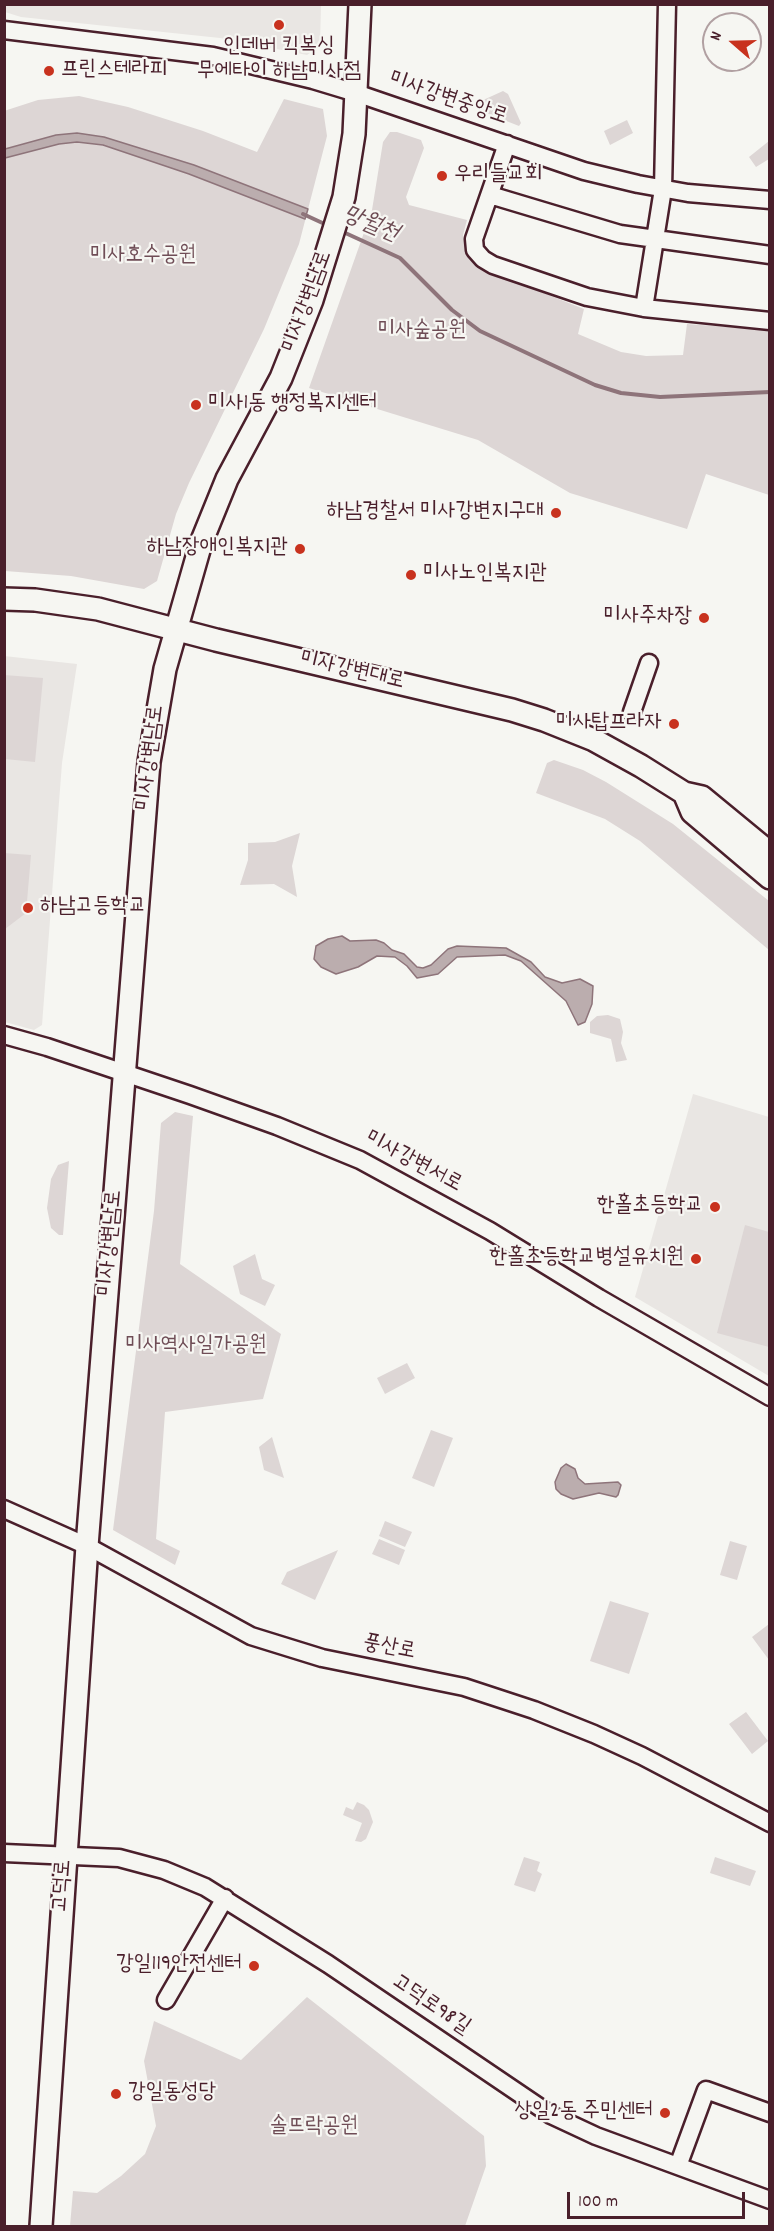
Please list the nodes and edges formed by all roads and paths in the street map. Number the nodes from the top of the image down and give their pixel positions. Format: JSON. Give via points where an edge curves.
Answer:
{"nodes":[{"id":1,"x":360,"y":4,"type":"edge"},
{"id":2,"x":667,"y":4,"type":"edge"},
{"id":3,"x":4,"y":30,"type":"edge"},
{"id":4,"x":356,"y":93,"type":"junction"},
{"id":5,"x":507,"y":144,"type":"junction"},
{"id":6,"x":663,"y":189,"type":"junction"},
{"id":7,"x":490,"y":195,"type":"junction"},
{"id":8,"x":770,"y":200,"type":"edge"},
{"id":9,"x":655,"y":240,"type":"junction"},
{"id":10,"x":770,"y":255,"type":"edge"},
{"id":11,"x":644,"y":308,"type":"junction"},
{"id":12,"x":770,"y":321,"type":"edge"},
{"id":13,"x":4,"y":599,"type":"edge"},
{"id":14,"x":176,"y":630,"type":"junction"},
{"id":15,"x":649,"y":663,"type":"dead end"},
{"id":16,"x":633,"y":712,"type":"dead end"},
{"id":17,"x":684,"y":793,"type":"junction"},
{"id":18,"x":770,"y":853,"type":"edge"},
{"id":19,"x":770,"y":878,"type":"edge"},
{"id":20,"x":4,"y":1035,"type":"edge"},
{"id":21,"x":125,"y":1073,"type":"junction"},
{"id":22,"x":770,"y":1398,"type":"edge"},
{"id":23,"x":4,"y":1509,"type":"edge"},
{"id":24,"x":87,"y":1546,"type":"junction"},
{"id":25,"x":770,"y":1822,"type":"edge"},
{"id":26,"x":4,"y":1853,"type":"edge"},
{"id":27,"x":66,"y":1856,"type":"junction"},
{"id":28,"x":225,"y":1898,"type":"junction"},
{"id":29,"x":166,"y":2000,"type":"dead end"},
{"id":30,"x":770,"y":2113,"type":"edge"},
{"id":31,"x":678,"y":2166,"type":"junction"},
{"id":32,"x":770,"y":2200,"type":"edge"},
{"id":33,"x":41,"y":2226,"type":"edge"}],
"edges":[{"from":1,"to":4,"type":"main road","name":"미사강변남로"},
{"from":2,"to":6,"type":"street"},
{"from":3,"to":4,"type":"street","name":"미사강변중앙로","via":[[213,56]]},
{"from":4,"to":5,"type":"street","name":"미사강변중앙로"},
{"from":4,"to":14,"type":"main road","name":"미사강변남로","via":[[352,153],[327,256],[274,395],[227,479],[210,519]]},
{"from":5,"to":6,"type":"street","name":"미사강변중앙로","via":[[584,171]]},
{"from":5,"to":7,"type":"street"},
{"from":6,"to":8,"type":"street","name":"미사강변중앙로"},
{"from":6,"to":9,"type":"street"},
{"from":7,"to":9,"type":"street","via":[[584,224]]},
{"from":7,"to":11,"type":"street","via":[[474,239],[475,250],[483,259],[587,297]]},
{"from":9,"to":10,"type":"street"},
{"from":9,"to":11,"type":"street"},
{"from":11,"to":12,"type":"street"},
{"from":13,"to":14,"type":"main road","name":"미사강변대로","via":[[77,604]]},
{"from":14,"to":17,"type":"main road","name":"미사강변대로","via":[[544,720],[594,740]]},
{"from":14,"to":21,"type":"main road","name":"미사강변남로","via":[[149,762]]},
{"from":15,"to":16,"type":"street"},
{"from":17,"to":18,"type":"main road","name":"미사강변대로","via":[[702,797]]},
{"from":17,"to":19,"type":"main road","name":"미사강변대로","via":[[692,812]]},
{"from":20,"to":21,"type":"street","name":"미사강변서로"},
{"from":21,"to":22,"type":"street","name":"미사강변서로","via":[[277,1125],[360,1160],[490,1231]]},
{"from":21,"to":24,"type":"main road","name":"미사강변남로"},
{"from":23,"to":24,"type":"street","name":"풍산로"},
{"from":24,"to":25,"type":"street","name":"풍산로","via":[[251,1636],[322,1658],[464,1687],[534,1710],[634,1752]]},
{"from":24,"to":27,"type":"main road","name":"고덕로"},
{"from":26,"to":27,"type":"street","name":"고덕로98길"},
{"from":27,"to":28,"type":"street","name":"고덕로98길","via":[[142,1863]]},
{"from":27,"to":33,"type":"main road","name":"고덕로"},
{"from":28,"to":29,"type":"street"},
{"from":28,"to":31,"type":"street","name":"고덕로98길","via":[[551,2115]]},
{"from":30,"to":31,"type":"street","via":[[706,2090]]},
{"from":31,"to":32,"type":"street","name":"고덕로98길"}]}
